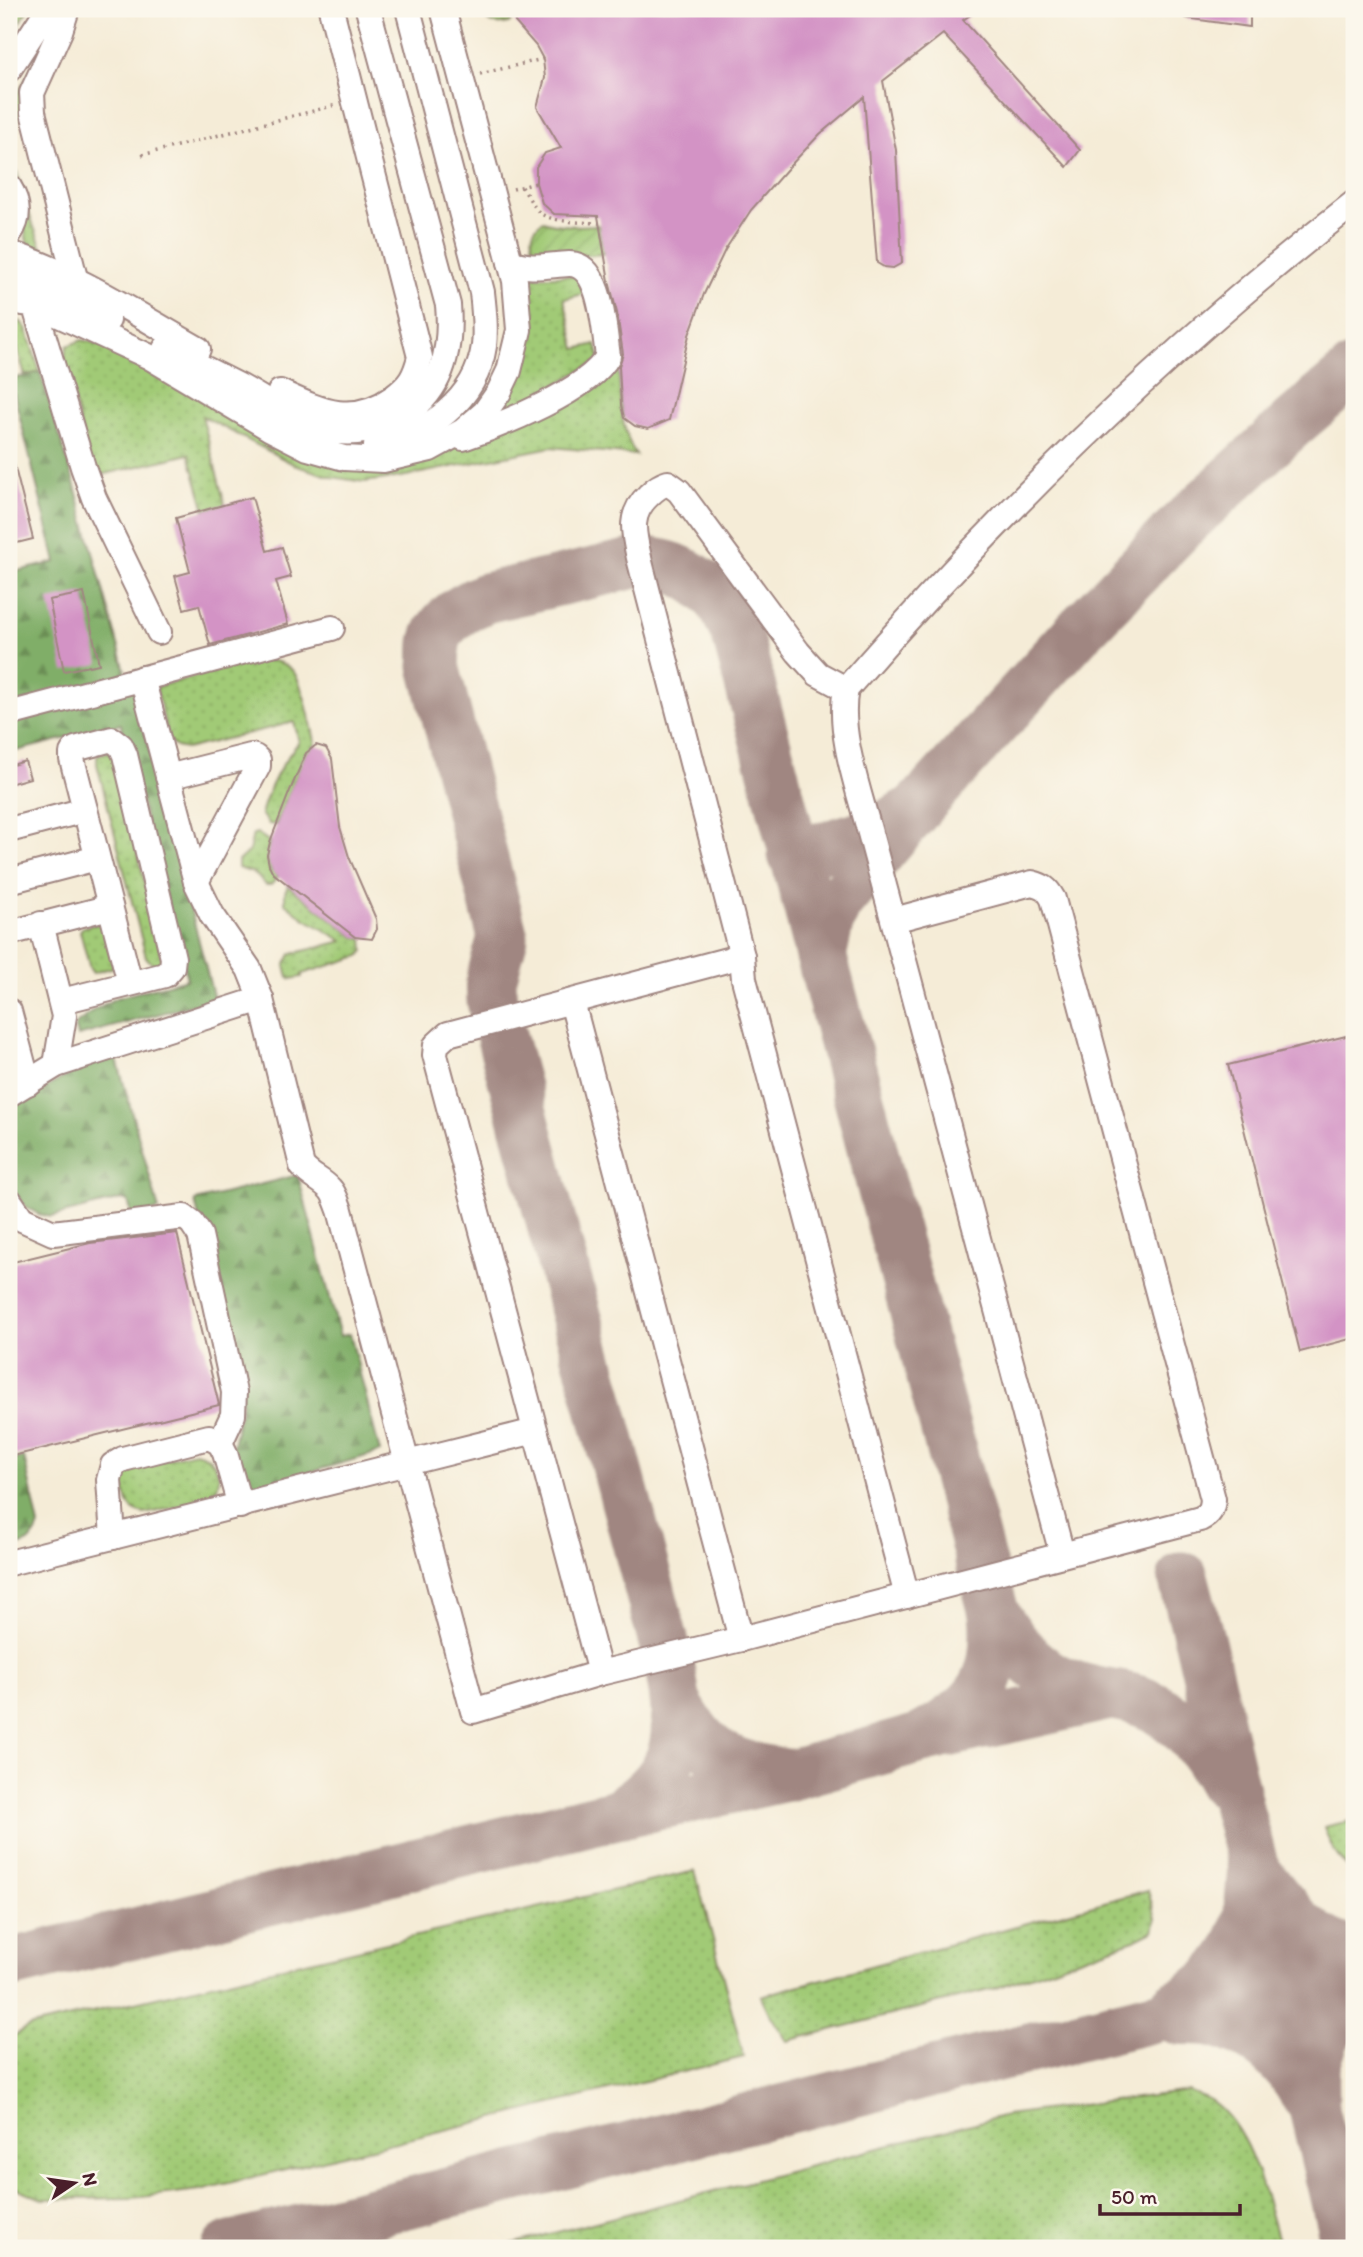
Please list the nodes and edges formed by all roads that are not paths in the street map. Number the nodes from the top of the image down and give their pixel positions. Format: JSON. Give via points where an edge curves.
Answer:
{"nodes":[{"id":1,"x":48,"y":9,"type":"edge"},
{"id":2,"x":67,"y":9,"type":"edge"},
{"id":3,"x":331,"y":9,"type":"edge"},
{"id":4,"x":368,"y":9,"type":"edge"},
{"id":5,"x":408,"y":9,"type":"edge"},
{"id":6,"x":443,"y":9,"type":"edge"},
{"id":7,"x":9,"y":69,"type":"edge"},
{"id":8,"x":9,"y":187,"type":"edge"},
{"id":9,"x":1354,"y":204,"type":"edge"},
{"id":10,"x":9,"y":234,"type":"edge"},
{"id":11,"x":9,"y":253,"type":"edge"},
{"id":12,"x":510,"y":262,"type":"junction"},
{"id":13,"x":9,"y":272,"type":"edge"},
{"id":14,"x":76,"y":282,"type":"junction"},
{"id":15,"x":9,"y":292,"type":"edge"},
{"id":16,"x":34,"y":304,"type":"junction"},
{"id":17,"x":9,"y":307,"type":"edge"},
{"id":18,"x":108,"y":339,"type":"junction"},
{"id":19,"x":148,"y":356,"type":"junction"},
{"id":20,"x":50,"y":358,"type":"junction"},
{"id":21,"x":430,"y":449,"type":"junction"},
{"id":22,"x":332,"y":628,"type":"dead end"},
{"id":23,"x":159,"y":632,"type":"dead end"},
{"id":24,"x":142,"y":678,"type":"junction"},
{"id":25,"x":846,"y":689,"type":"junction"},
{"id":26,"x":9,"y":714,"type":"edge"},
{"id":27,"x":168,"y":777,"type":"junction"},
{"id":28,"x":85,"y":810,"type":"junction"},
{"id":29,"x":9,"y":830,"type":"edge"},
{"id":30,"x":97,"y":858,"type":"junction"},
{"id":31,"x":9,"y":881,"type":"edge"},
{"id":32,"x":196,"y":882,"type":"junction"},
{"id":33,"x":110,"y":907,"type":"junction"},
{"id":34,"x":894,"y":920,"type":"junction"},
{"id":35,"x":41,"y":925,"type":"junction"},
{"id":36,"x":9,"y":933,"type":"edge"},
{"id":37,"x":742,"y":956,"type":"junction"},
{"id":38,"x":130,"y":983,"type":"junction"},
{"id":39,"x":261,"y":999,"type":"junction"},
{"id":40,"x":62,"y":1001,"type":"junction"},
{"id":41,"x":572,"y":1002,"type":"junction"},
{"id":42,"x":9,"y":1011,"type":"edge"},
{"id":43,"x":56,"y":1065,"type":"junction"},
{"id":44,"x":18,"y":1088,"type":"edge"},
{"id":45,"x":9,"y":1200,"type":"edge"},
{"id":46,"x":535,"y":1431,"type":"junction"},
{"id":47,"x":220,"y":1444,"type":"junction"},
{"id":48,"x":408,"y":1463,"type":"junction"},
{"id":49,"x":240,"y":1506,"type":"junction"},
{"id":50,"x":113,"y":1537,"type":"junction"},
{"id":51,"x":1062,"y":1555,"type":"junction"},
{"id":52,"x":9,"y":1563,"type":"edge"},
{"id":53,"x":907,"y":1596,"type":"junction"},
{"id":54,"x":741,"y":1639,"type":"junction"},
{"id":55,"x":600,"y":1673,"type":"junction"}],
"edges":[{"from":1,"to":7,"type":"lane"},
{"from":2,"to":14,"type":"lane","via":[[32,93]]},
{"from":3,"to":14,"type":"lane","via":[[419,357],[408,387],[356,415],[323,412],[226,365]]},
{"from":4,"to":13,"type":"lane","via":[[448,305],[449,346],[430,393],[414,408],[382,427],[334,433]]},
{"from":5,"to":19,"type":"lane","via":[[482,292],[483,347],[478,369],[464,393],[418,432],[369,447],[343,447],[303,437]]},
{"from":6,"to":12,"type":"lane"},
{"from":8,"to":10,"type":"lane","via":[[17,214]]},
{"from":9,"to":25,"type":"lane","via":[[1165,363],[1063,458],[920,604]]},
{"from":11,"to":14,"type":"lane"},
{"from":12,"to":21,"type":"lane","via":[[519,330],[509,371],[485,412]]},
{"from":12,"to":21,"type":"lane","via":[[530,268],[583,267],[597,291],[608,356],[603,365],[561,396],[507,423]]},
{"from":15,"to":16,"type":"lane"},
{"from":16,"to":17,"type":"lane"},
{"from":16,"to":18,"type":"lane"},
{"from":16,"to":20,"type":"lane"},
{"from":18,"to":19,"type":"lane"},
{"from":18,"to":20,"type":"lane","via":[[71,334]]},
{"from":19,"to":21,"type":"lane","via":[[308,448],[344,458],[383,460]]},
{"from":20,"to":23,"type":"lane","via":[[94,498]]},
{"from":22,"to":24,"type":"lane"},
{"from":24,"to":26,"type":"lane"},
{"from":24,"to":27,"type":"lane"},
{"from":25,"to":34,"type":"lane","via":[[842,705],[845,735]]},
{"from":25,"to":37,"type":"lane","via":[[818,674],[798,652],[679,491],[668,483],[660,485],[638,506],[633,518],[639,562]]},
{"from":27,"to":32,"type":"lane"},
{"from":27,"to":32,"type":"lane","via":[[251,756],[258,760]]},
{"from":28,"to":29,"type":"lane"},
{"from":28,"to":30,"type":"lane"},
{"from":28,"to":38,"type":"lane","via":[[72,753],[112,739],[125,755],[173,958],[165,975]]},
{"from":30,"to":31,"type":"lane"},
{"from":30,"to":33,"type":"lane"},
{"from":32,"to":39,"type":"lane","via":[[212,915],[249,969]]},
{"from":33,"to":35,"type":"lane"},
{"from":33,"to":38,"type":"lane"},
{"from":34,"to":51,"type":"lane"},
{"from":34,"to":51,"type":"lane","via":[[1032,883],[1048,890],[1213,1499],[1212,1509],[1200,1519]]},
{"from":35,"to":36,"type":"lane"},
{"from":35,"to":40,"type":"lane"},
{"from":37,"to":41,"type":"lane"},
{"from":37,"to":53,"type":"lane","via":[[744,979]]},
{"from":38,"to":40,"type":"lane"},
{"from":39,"to":43,"type":"lane"},
{"from":39,"to":48,"type":"lane","via":[[302,1166],[332,1191],[340,1210]]},
{"from":40,"to":43,"type":"lane"},
{"from":41,"to":46,"type":"lane","via":[[448,1034],[436,1045],[435,1055]]},
{"from":41,"to":54,"type":"lane"},
{"from":42,"to":44,"type":"lane"},
{"from":43,"to":44,"type":"lane"},
{"from":45,"to":47,"type":"lane","via":[[22,1219],[53,1233],[166,1218],[184,1217],[192,1223],[200,1235],[234,1392],[233,1415]]},
{"from":46,"to":48,"type":"lane"},
{"from":46,"to":55,"type":"lane"},
{"from":47,"to":49,"type":"lane"},
{"from":47,"to":50,"type":"lane","via":[[209,1437],[113,1465],[109,1480]]},
{"from":48,"to":49,"type":"lane"},
{"from":48,"to":55,"type":"lane","via":[[473,1711]]},
{"from":49,"to":50,"type":"lane"},
{"from":50,"to":52,"type":"lane"},
{"from":51,"to":53,"type":"lane"},
{"from":53,"to":54,"type":"lane"},
{"from":54,"to":55,"type":"lane"}]}
